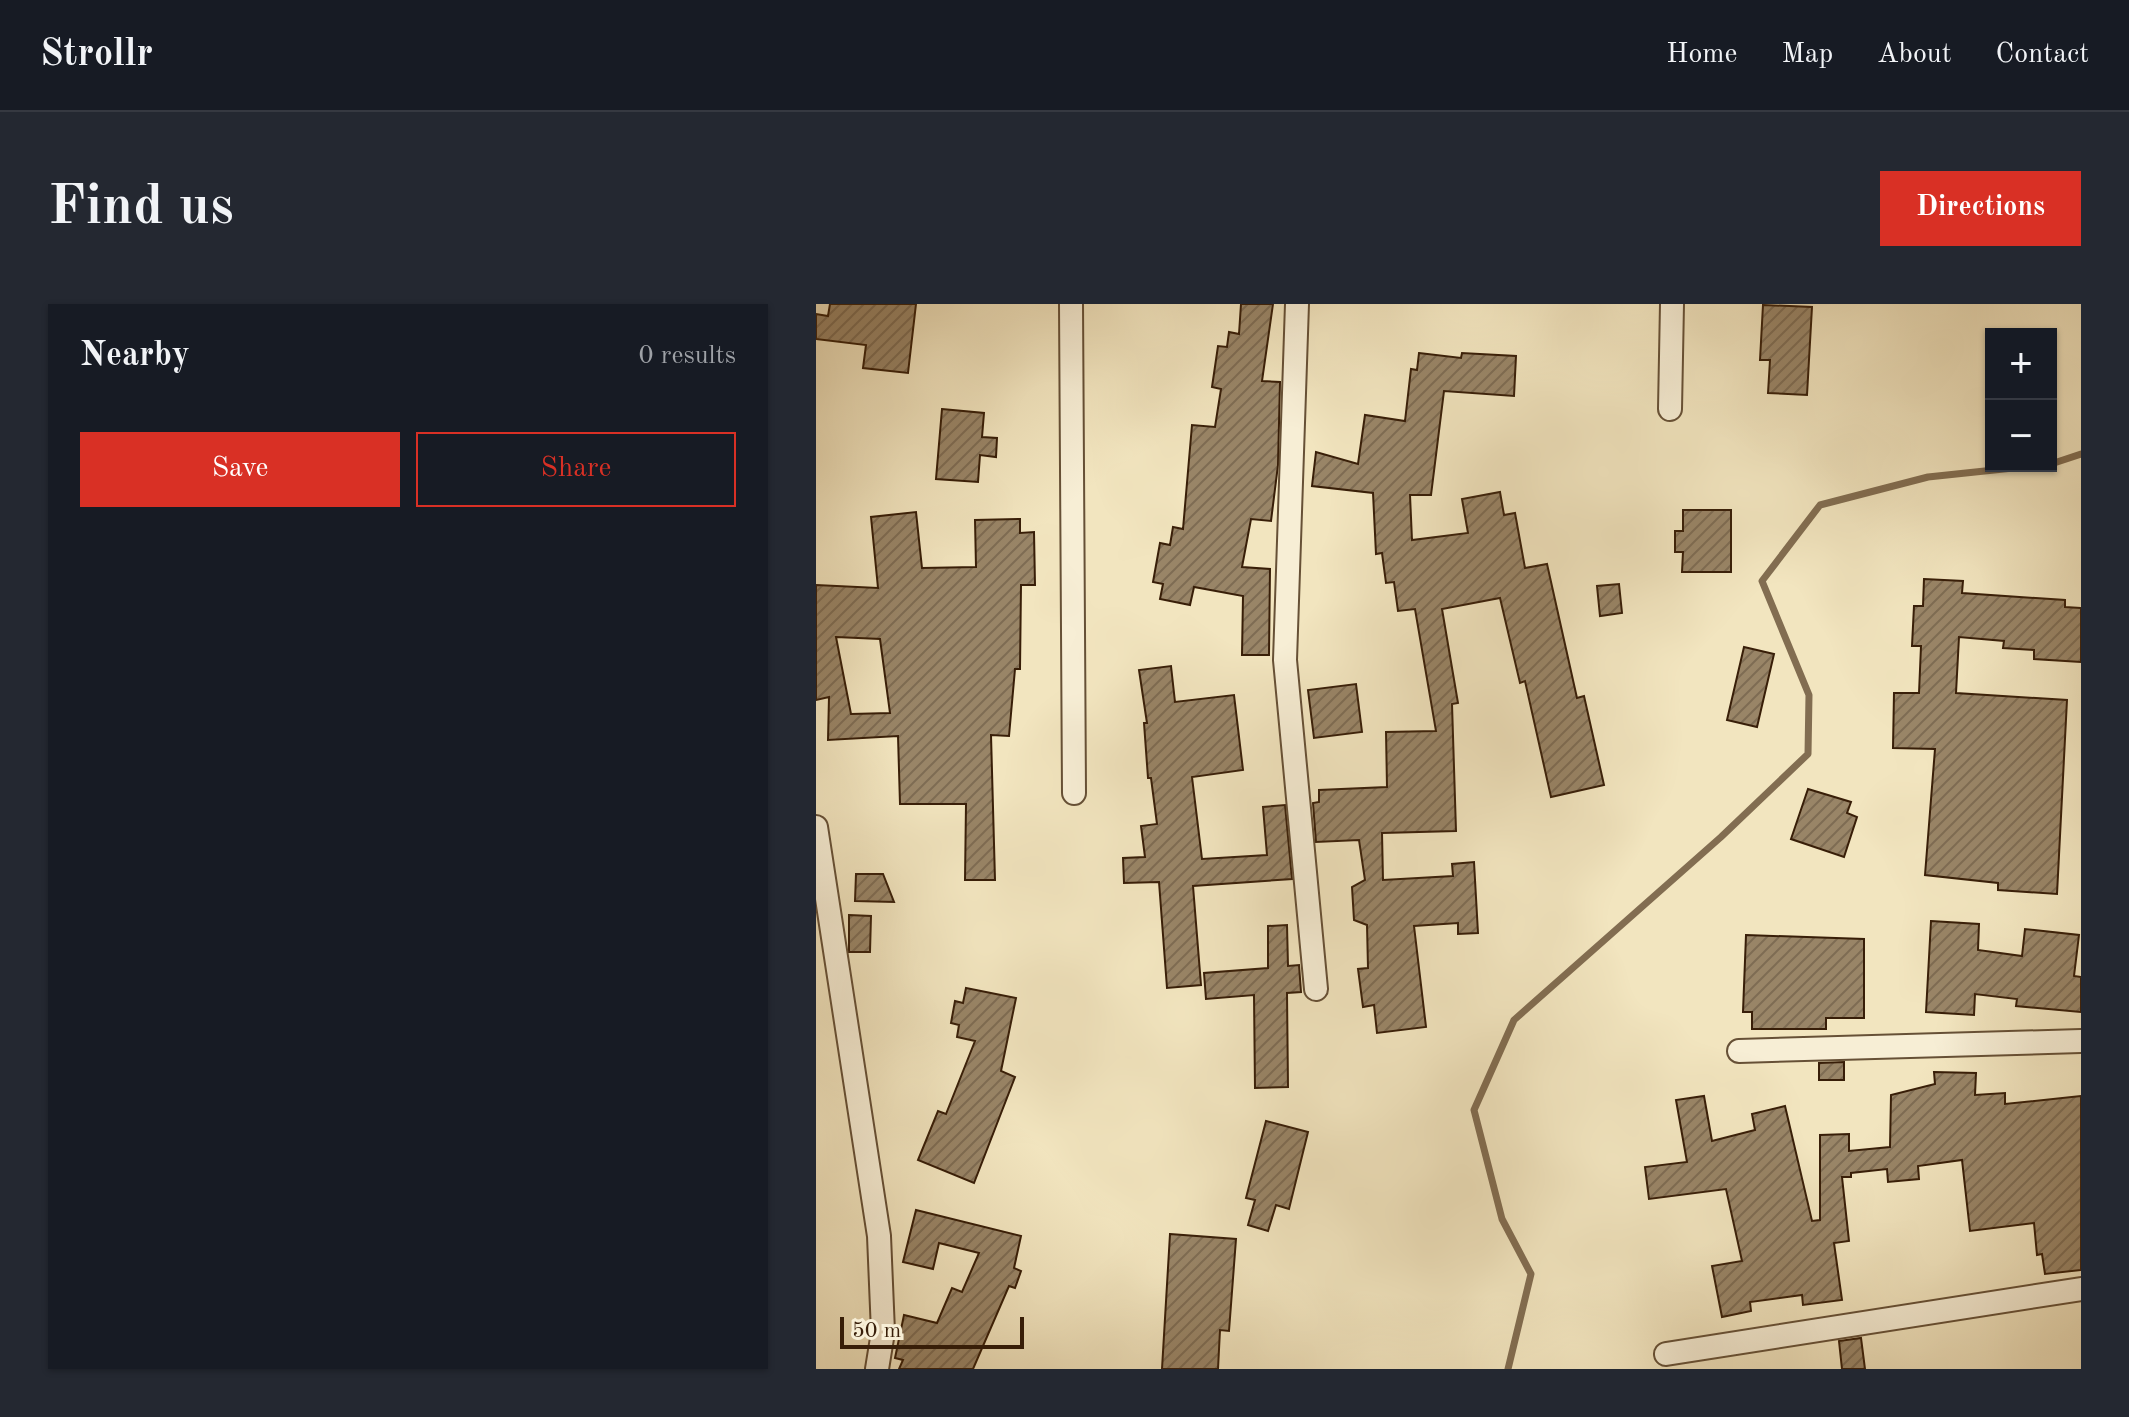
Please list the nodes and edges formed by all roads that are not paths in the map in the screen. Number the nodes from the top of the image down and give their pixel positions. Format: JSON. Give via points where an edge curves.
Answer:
{"nodes":[{"id":1,"x":1071,"y":304,"type":"edge"},
{"id":2,"x":1297,"y":304,"type":"edge"},
{"id":3,"x":1672,"y":304,"type":"edge"},
{"id":4,"x":1670,"y":409,"type":"dead end"},
{"id":5,"x":1074,"y":793,"type":"dead end"},
{"id":6,"x":816,"y":827,"type":"edge"},
{"id":7,"x":819,"y":862,"type":"edge"},
{"id":8,"x":1316,"y":989,"type":"dead end"},
{"id":9,"x":2081,"y":1041,"type":"edge"},
{"id":10,"x":1739,"y":1051,"type":"dead end"},
{"id":11,"x":2081,"y":1289,"type":"edge"},
{"id":12,"x":1666,"y":1354,"type":"dead end"},
{"id":13,"x":877,"y":1369,"type":"edge"}],
"edges":[{"from":1,"to":5,"type":"street"},
{"from":2,"to":8,"type":"street","via":[[1285,660]]},
{"from":3,"to":4,"type":"street"},
{"from":6,"to":7,"type":"street"},
{"from":7,"to":13,"type":"street","via":[[879,1236],[883,1332]]},
{"from":9,"to":10,"type":"street"},
{"from":11,"to":12,"type":"street"}]}
